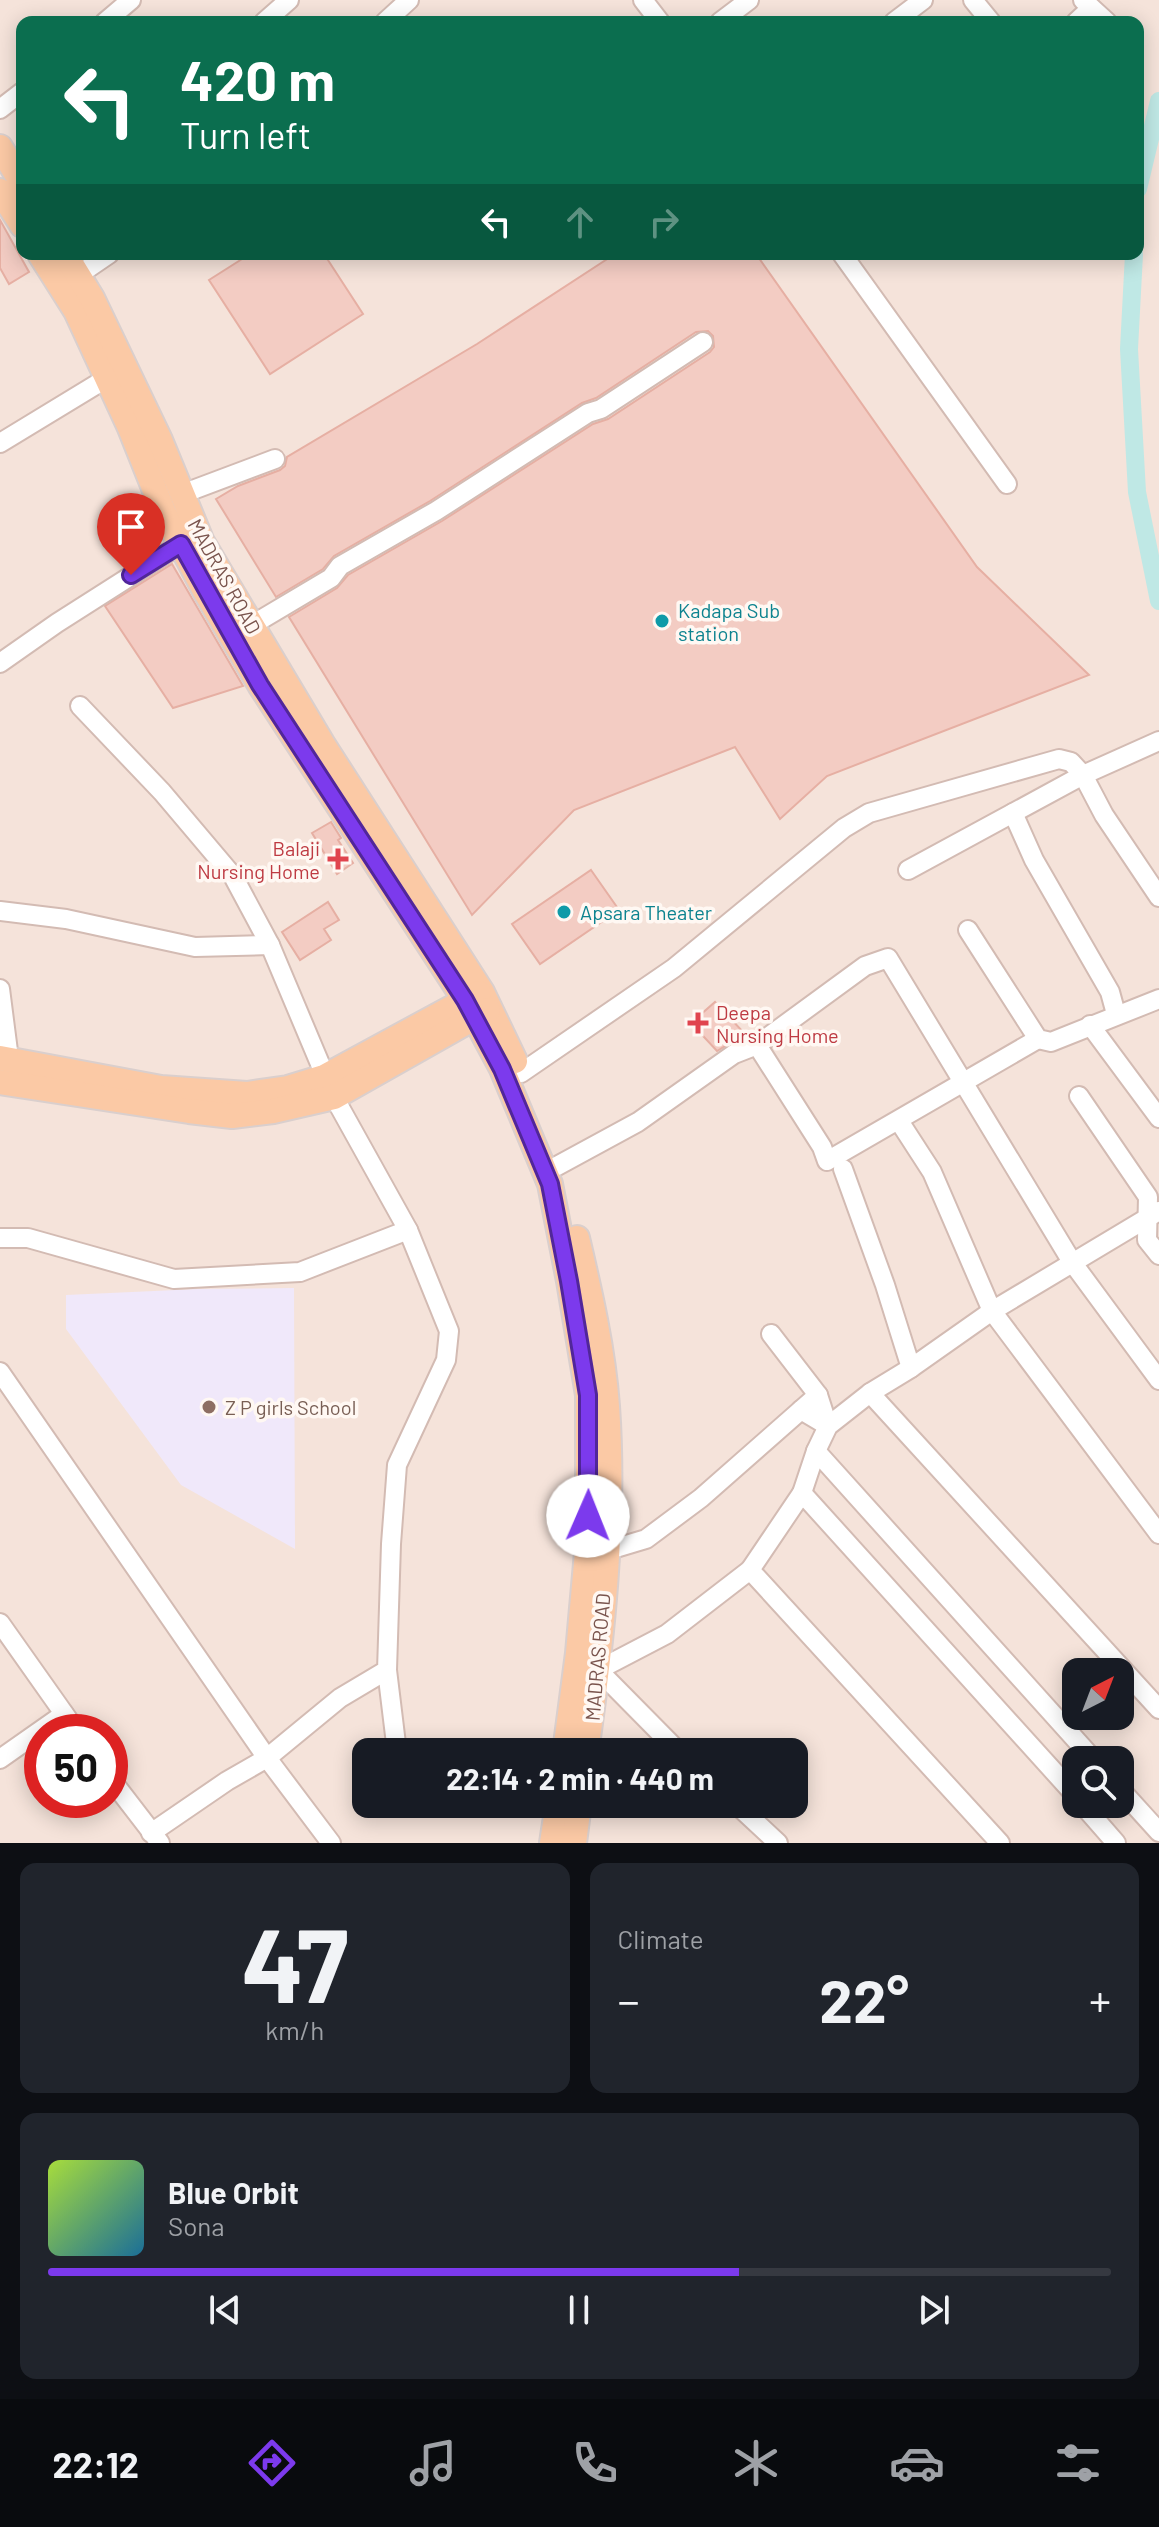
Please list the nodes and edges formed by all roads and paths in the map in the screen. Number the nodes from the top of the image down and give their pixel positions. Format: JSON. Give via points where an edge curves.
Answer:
{"nodes":[{"id":1,"x":131,"y":0,"type":"edge"},
{"id":2,"x":289,"y":0,"type":"edge"},
{"id":3,"x":409,"y":0,"type":"edge"},
{"id":4,"x":643,"y":0,"type":"edge"},
{"id":5,"x":749,"y":0,"type":"edge"},
{"id":6,"x":923,"y":0,"type":"edge"},
{"id":7,"x":973,"y":0,"type":"edge"},
{"id":8,"x":112,"y":16,"type":"edge"},
{"id":9,"x":271,"y":16,"type":"edge"},
{"id":10,"x":392,"y":16,"type":"edge"},
{"id":11,"x":655,"y":16,"type":"edge"},
{"id":12,"x":728,"y":16,"type":"edge"},
{"id":13,"x":902,"y":16,"type":"edge"},
{"id":14,"x":986,"y":16,"type":"edge"},
{"id":15,"x":16,"y":97,"type":"edge"},
{"id":16,"x":0,"y":109,"type":"edge"},
{"id":17,"x":0,"y":147,"type":"edge"},
{"id":18,"x":16,"y":173,"type":"edge"},
{"id":19,"x":49,"y":260,"type":"edge"},
{"id":20,"x":95,"y":260,"type":"edge"},
{"id":21,"x":846,"y":260,"type":"edge"},
{"id":22,"x":68,"y":272,"type":"edge"},
{"id":23,"x":703,"y":342,"type":"dead end"},
{"id":24,"x":107,"y":378,"type":"junction"},
{"id":25,"x":0,"y":443,"type":"edge"},
{"id":26,"x":275,"y":459,"type":"dead end"},
{"id":27,"x":1007,"y":484,"type":"dead end"},
{"id":28,"x":182,"y":494,"type":"junction"},
{"id":29,"x":181,"y":544,"type":"junction"},
{"id":30,"x":252,"y":625,"type":"junction"},
{"id":31,"x":0,"y":663,"type":"edge"},
{"id":32,"x":80,"y":706,"type":"dead end"},
{"id":33,"x":1159,"y":741,"type":"edge"},
{"id":34,"x":1083,"y":775,"type":"junction"},
{"id":35,"x":1013,"y":813,"type":"junction"},
{"id":36,"x":908,"y":870,"type":"dead end"},
{"id":37,"x":1159,"y":897,"type":"edge"},
{"id":38,"x":0,"y":911,"type":"edge"},
{"id":39,"x":968,"y":930,"type":"dead end"},
{"id":40,"x":270,"y":945,"type":"junction"},
{"id":41,"x":0,"y":989,"type":"edge"},
{"id":42,"x":1159,"y":999,"type":"edge"},
{"id":43,"x":478,"y":1005,"type":"junction"},
{"id":44,"x":1116,"y":1014,"type":"junction"},
{"id":45,"x":1090,"y":1025,"type":"junction"},
{"id":46,"x":1038,"y":1039,"type":"junction"},
{"id":47,"x":757,"y":1045,"type":"junction"},
{"id":48,"x":3,"y":1066,"type":"edge"},
{"id":49,"x":521,"y":1073,"type":"junction"},
{"id":50,"x":962,"y":1083,"type":"junction"},
{"id":51,"x":329,"y":1087,"type":"junction"},
{"id":52,"x":1079,"y":1096,"type":"dead end"},
{"id":53,"x":1159,"y":1118,"type":"edge"},
{"id":54,"x":899,"y":1121,"type":"junction"},
{"id":55,"x":557,"y":1166,"type":"junction"},
{"id":56,"x":843,"y":1169,"type":"dead end"},
{"id":57,"x":1154,"y":1215,"type":"edge"},
{"id":58,"x":408,"y":1230,"type":"junction"},
{"id":59,"x":0,"y":1238,"type":"edge"},
{"id":60,"x":1159,"y":1255,"type":"edge"},
{"id":61,"x":1072,"y":1262,"type":"junction"},
{"id":62,"x":992,"y":1311,"type":"junction"},
{"id":63,"x":771,"y":1334,"type":"dead end"},
{"id":64,"x":911,"y":1368,"type":"junction"},
{"id":65,"x":0,"y":1372,"type":"edge"},
{"id":66,"x":1159,"y":1380,"type":"edge"},
{"id":67,"x":870,"y":1393,"type":"junction"},
{"id":68,"x":818,"y":1395,"type":"junction"},
{"id":69,"x":801,"y":1410,"type":"junction"},
{"id":70,"x":828,"y":1426,"type":"junction"},
{"id":71,"x":816,"y":1451,"type":"junction"},
{"id":72,"x":802,"y":1493,"type":"junction"},
{"id":73,"x":1159,"y":1534,"type":"edge"},
{"id":74,"x":597,"y":1546,"type":"junction"},
{"id":75,"x":750,"y":1570,"type":"junction"},
{"id":76,"x":0,"y":1623,"type":"edge"},
{"id":77,"x":387,"y":1670,"type":"junction"},
{"id":78,"x":598,"y":1670,"type":"junction"},
{"id":79,"x":1159,"y":1709,"type":"edge"},
{"id":80,"x":64,"y":1714,"type":"edge"},
{"id":81,"x":395,"y":1738,"type":"edge"},
{"id":82,"x":567,"y":1738,"type":"edge"},
{"id":83,"x":588,"y":1738,"type":"edge"},
{"id":84,"x":665,"y":1738,"type":"edge"},
{"id":85,"x":24,"y":1742,"type":"edge"},
{"id":86,"x":1081,"y":1746,"type":"edge"},
{"id":87,"x":267,"y":1758,"type":"junction"},
{"id":88,"x":0,"y":1759,"type":"edge"},
{"id":89,"x":1062,"y":1781,"type":"edge"},
{"id":90,"x":128,"y":1801,"type":"edge"},
{"id":91,"x":1134,"y":1804,"type":"edge"},
{"id":92,"x":556,"y":1818,"type":"edge"},
{"id":93,"x":577,"y":1818,"type":"edge"},
{"id":94,"x":751,"y":1818,"type":"edge"},
{"id":95,"x":1094,"y":1818,"type":"edge"},
{"id":96,"x":1159,"y":1832,"type":"edge"},
{"id":97,"x":156,"y":1838,"type":"edge"},
{"id":98,"x":331,"y":1843,"type":"edge"},
{"id":99,"x":552,"y":1843,"type":"edge"},
{"id":100,"x":574,"y":1843,"type":"edge"},
{"id":101,"x":778,"y":1843,"type":"edge"},
{"id":102,"x":1000,"y":1843,"type":"edge"},
{"id":103,"x":1116,"y":1843,"type":"edge"}],
"edges":[{"from":1,"to":8,"type":"street"},
{"from":2,"to":9,"type":"street"},
{"from":3,"to":10,"type":"street"},
{"from":4,"to":11,"type":"street"},
{"from":5,"to":12,"type":"street"},
{"from":6,"to":13,"type":"street"},
{"from":7,"to":14,"type":"street"},
{"from":15,"to":16,"type":"street"},
{"from":17,"to":18,"type":"main road"},
{"from":19,"to":22,"type":"main road"},
{"from":20,"to":22,"type":"street"},
{"from":21,"to":27,"type":"street"},
{"from":22,"to":24,"type":"main road","via":[[76,311]]},
{"from":22,"to":28,"type":"main road","name":"MADRAS ROAD","via":[[92,298]]},
{"from":23,"to":30,"type":"street"},
{"from":24,"to":25,"type":"street"},
{"from":24,"to":29,"type":"main road"},
{"from":26,"to":28,"type":"street"},
{"from":28,"to":30,"type":"main road","name":"MADRAS ROAD","via":[[202,542]]},
{"from":29,"to":31,"type":"street"},
{"from":29,"to":43,"type":"main road","via":[[260,685]]},
{"from":30,"to":43,"type":"main road","name":"MADRAS ROAD"},
{"from":32,"to":40,"type":"street","via":[[233,876]]},
{"from":33,"to":34,"type":"street"},
{"from":34,"to":35,"type":"street"},
{"from":34,"to":37,"type":"street"},
{"from":34,"to":49,"type":"street","via":[[1071,762],[1059,759],[869,813],[808,855],[674,968]]},
{"from":35,"to":36,"type":"street"},
{"from":35,"to":44,"type":"street","via":[[1110,992]]},
{"from":38,"to":40,"type":"street","via":[[66,919],[195,947]]},
{"from":39,"to":46,"type":"street"},
{"from":40,"to":51,"type":"street"},
{"from":41,"to":48,"type":"street"},
{"from":42,"to":44,"type":"street"},
{"from":43,"to":49,"type":"main road","name":"MADRAS ROAD"},
{"from":43,"to":51,"type":"main road"},
{"from":43,"to":74,"type":"main road","via":[[550,1184],[588,1395]]},
{"from":44,"to":45,"type":"street"},
{"from":45,"to":46,"type":"street","via":[[1051,1042]]},
{"from":45,"to":53,"type":"street"},
{"from":46,"to":50,"type":"street"},
{"from":47,"to":50,"type":"street","via":[[865,966],[888,958]]},
{"from":47,"to":54,"type":"street","via":[[827,1161]]},
{"from":47,"to":55,"type":"street","via":[[734,1054],[638,1122]]},
{"from":48,"to":51,"type":"main road","via":[[205,1093]]},
{"from":49,"to":55,"type":"main road","name":"MADRAS ROAD"},
{"from":50,"to":54,"type":"street"},
{"from":50,"to":61,"type":"street"},
{"from":51,"to":58,"type":"street"},
{"from":52,"to":57,"type":"street","via":[[1148,1197]]},
{"from":54,"to":62,"type":"street","via":[[932,1172]]},
{"from":55,"to":74,"type":"main road","name":"MADRAS ROAD","via":[[589,1288],[607,1404],[609,1478]]},
{"from":56,"to":64,"type":"street"},
{"from":57,"to":60,"type":"street","via":[[1147,1240]]},
{"from":57,"to":61,"type":"street"},
{"from":58,"to":59,"type":"street","via":[[300,1272],[174,1279],[28,1238]]},
{"from":58,"to":77,"type":"street","via":[[449,1331],[446,1360],[397,1465]]},
{"from":61,"to":62,"type":"street"},
{"from":61,"to":66,"type":"street"},
{"from":62,"to":64,"type":"street"},
{"from":62,"to":73,"type":"street"},
{"from":63,"to":68,"type":"street"},
{"from":64,"to":67,"type":"street"},
{"from":65,"to":87,"type":"street"},
{"from":67,"to":70,"type":"street"},
{"from":67,"to":79,"type":"street"},
{"from":68,"to":69,"type":"street"},
{"from":68,"to":70,"type":"street"},
{"from":69,"to":70,"type":"street"},
{"from":69,"to":74,"type":"street","via":[[646,1539]]},
{"from":70,"to":71,"type":"street"},
{"from":71,"to":72,"type":"street"},
{"from":71,"to":86,"type":"street"},
{"from":72,"to":75,"type":"street"},
{"from":72,"to":89,"type":"street"},
{"from":74,"to":78,"type":"main road","name":"MADRAS ROAD"},
{"from":74,"to":82,"type":"main road"},
{"from":75,"to":78,"type":"street","via":[[667,1634]]},
{"from":75,"to":102,"type":"street"},
{"from":76,"to":80,"type":"street"},
{"from":77,"to":81,"type":"street"},
{"from":77,"to":87,"type":"street","via":[[340,1698]]},
{"from":78,"to":83,"type":"main road","name":"MADRAS ROAD"},
{"from":78,"to":84,"type":"street"},
{"from":85,"to":88,"type":"street"},
{"from":87,"to":97,"type":"street","via":[[227,1781]]},
{"from":87,"to":98,"type":"street"},
{"from":90,"to":97,"type":"street"},
{"from":91,"to":96,"type":"street"},
{"from":92,"to":99,"type":"main road"},
{"from":93,"to":100,"type":"main road"},
{"from":94,"to":101,"type":"street"},
{"from":95,"to":103,"type":"street"}]}
